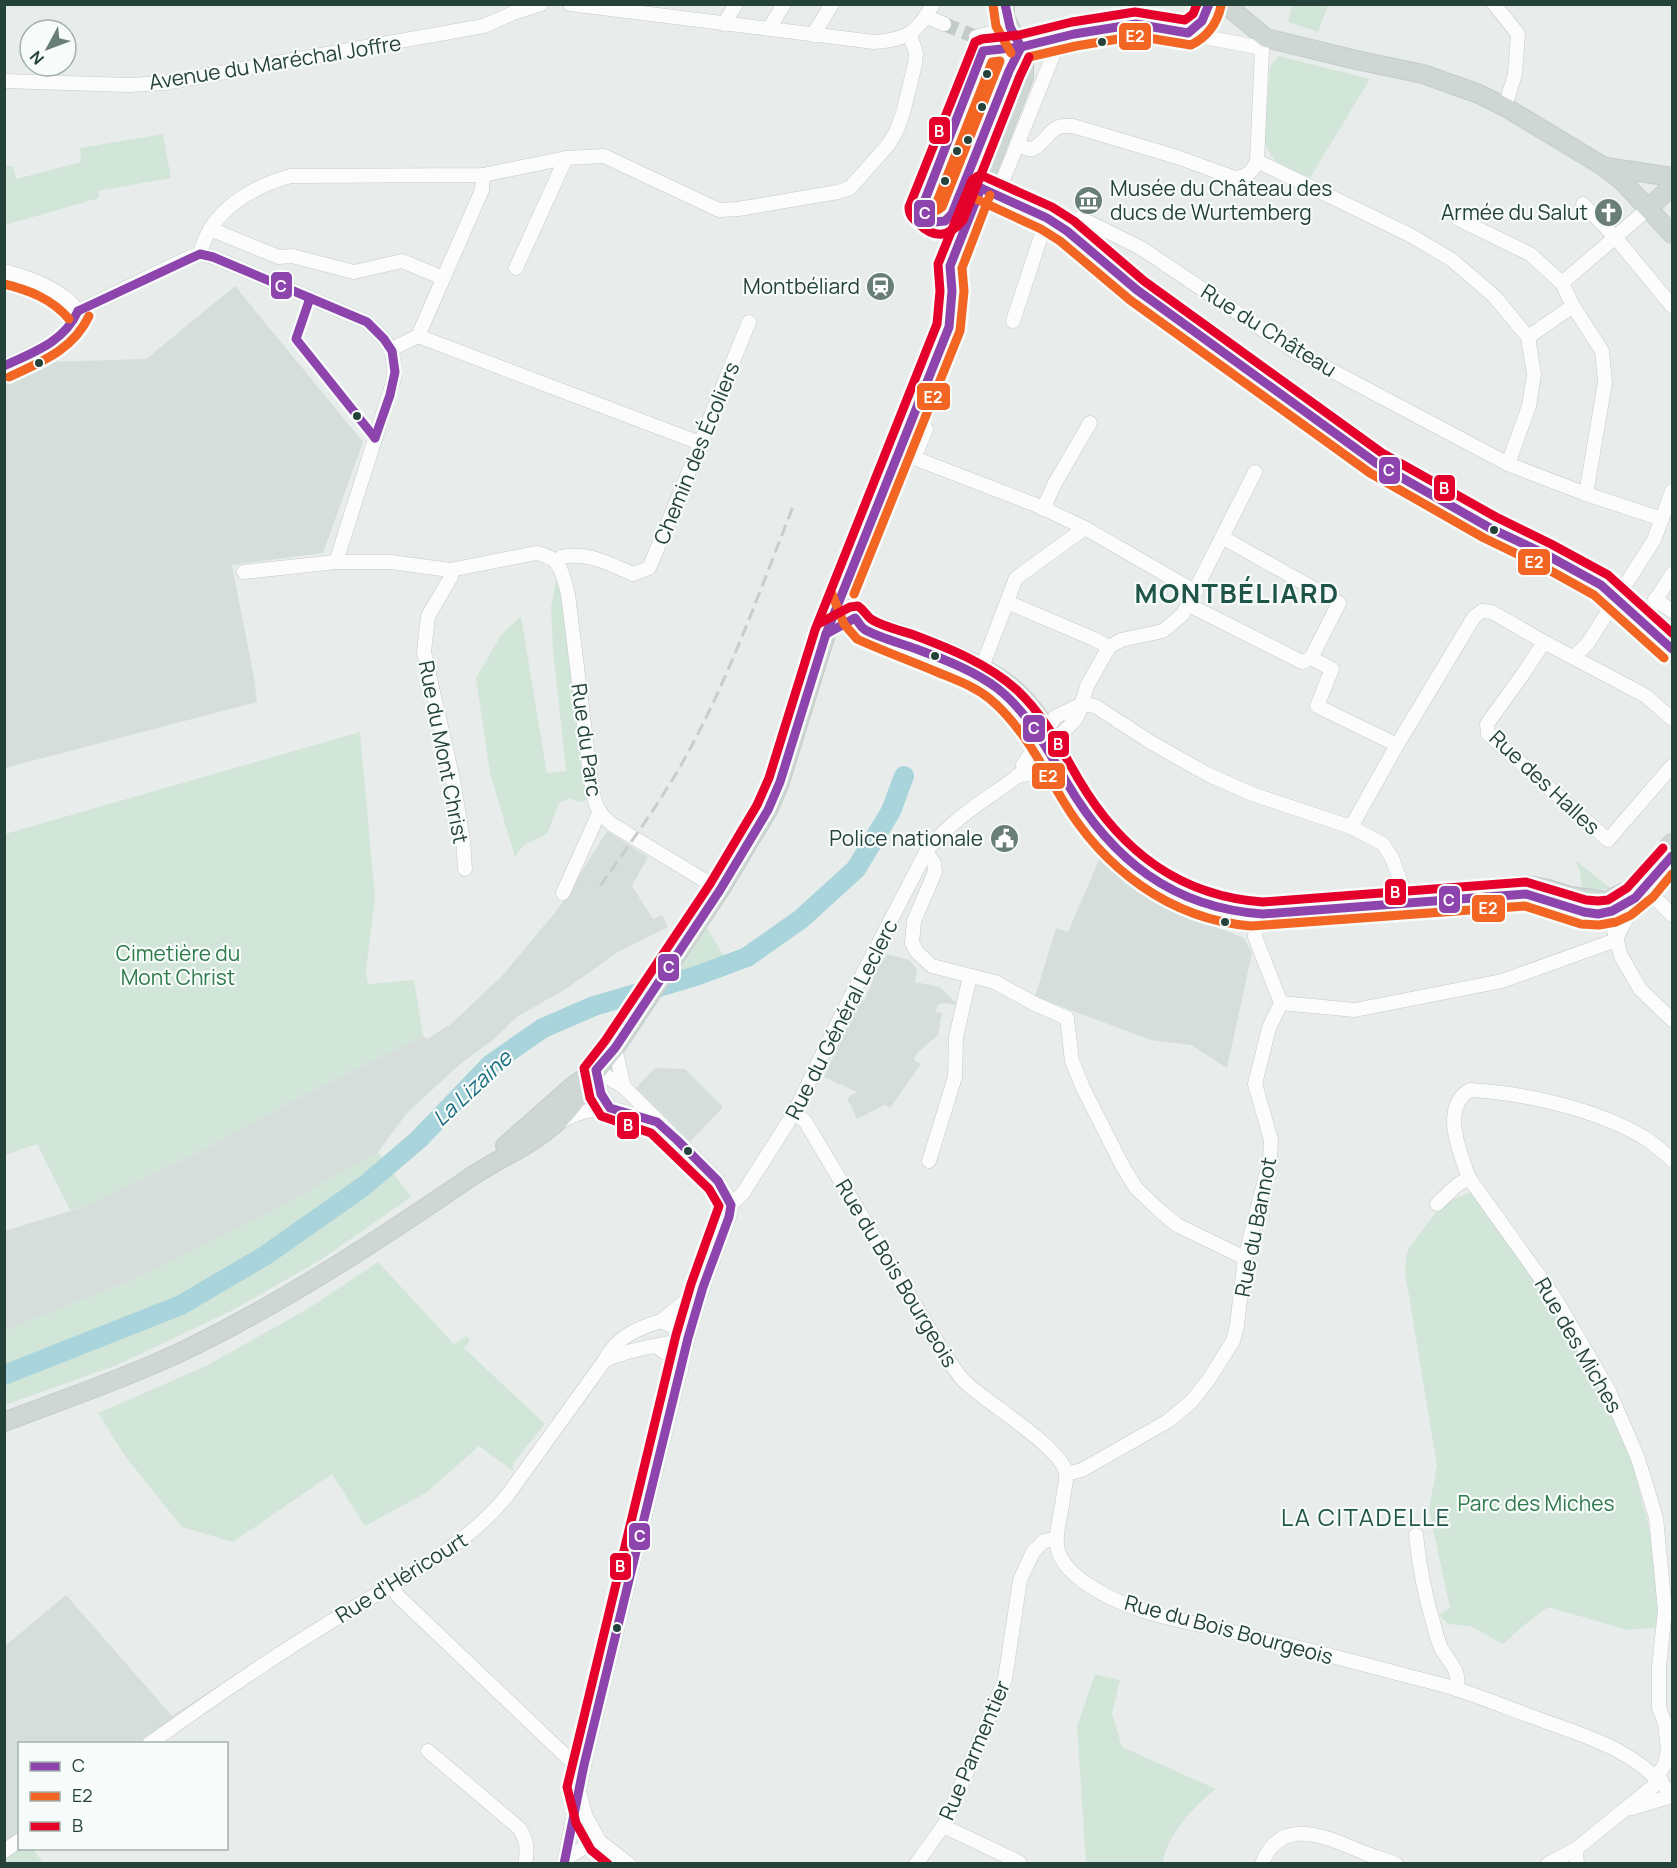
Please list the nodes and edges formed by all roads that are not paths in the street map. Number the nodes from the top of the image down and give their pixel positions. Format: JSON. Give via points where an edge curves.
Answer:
{"nodes":[{"id":1,"x":541,"y":4,"type":"edge"},
{"id":2,"x":570,"y":4,"type":"edge"},
{"id":3,"x":736,"y":4,"type":"edge"},
{"id":4,"x":784,"y":4,"type":"edge"},
{"id":5,"x":832,"y":4,"type":"edge"},
{"id":6,"x":1005,"y":4,"type":"edge"},
{"id":7,"x":1209,"y":4,"type":"edge"},
{"id":8,"x":1225,"y":4,"type":"edge"},
{"id":9,"x":1494,"y":4,"type":"edge"},
{"id":10,"x":930,"y":11,"type":"edge"},
{"id":11,"x":724,"y":24,"type":"junction"},
{"id":12,"x":944,"y":24,"type":"tunnel mouth"},
{"id":13,"x":769,"y":29,"type":"junction"},
{"id":14,"x":1188,"y":33,"type":"junction"},
{"id":15,"x":813,"y":34,"type":"junction"},
{"id":16,"x":910,"y":35,"type":"junction"},
{"id":17,"x":976,"y":36,"type":"tunnel mouth"},
{"id":18,"x":1060,"y":38,"type":"junction"},
{"id":19,"x":1016,"y":40,"type":"junction"},
{"id":20,"x":1264,"y":43,"type":"junction"},
{"id":21,"x":4,"y":81,"type":"edge"},
{"id":22,"x":1505,"y":108,"type":"junction"},
{"id":23,"x":1017,"y":144,"type":"junction"},
{"id":24,"x":566,"y":158,"type":"junction"},
{"id":25,"x":1257,"y":161,"type":"junction"},
{"id":26,"x":1603,"y":166,"type":"junction"},
{"id":27,"x":483,"y":175,"type":"junction"},
{"id":28,"x":1672,"y":177,"type":"edge"},
{"id":29,"x":1672,"y":186,"type":"edge"},
{"id":30,"x":989,"y":192,"type":"junction"},
{"id":31,"x":1583,"y":204,"type":"dead end"},
{"id":32,"x":1649,"y":208,"type":"junction"},
{"id":33,"x":1047,"y":218,"type":"junction"},
{"id":34,"x":1458,"y":219,"type":"dead end"},
{"id":35,"x":210,"y":229,"type":"junction"},
{"id":36,"x":1067,"y":231,"type":"junction"},
{"id":37,"x":1672,"y":234,"type":"edge"},
{"id":38,"x":1616,"y":237,"type":"junction"},
{"id":39,"x":200,"y":254,"type":"junction"},
{"id":40,"x":516,"y":268,"type":"dead end"},
{"id":41,"x":4,"y":271,"type":"edge"},
{"id":42,"x":442,"y":278,"type":"junction"},
{"id":43,"x":1562,"y":283,"type":"junction"},
{"id":44,"x":1573,"y":306,"type":"junction"},
{"id":45,"x":1672,"y":306,"type":"edge"},
{"id":46,"x":78,"y":311,"type":"junction"},
{"id":47,"x":1013,"y":321,"type":"dead end"},
{"id":48,"x":749,"y":322,"type":"dead end"},
{"id":49,"x":418,"y":336,"type":"junction"},
{"id":50,"x":1528,"y":337,"type":"junction"},
{"id":51,"x":392,"y":349,"type":"junction"},
{"id":52,"x":4,"y":366,"type":"edge"},
{"id":53,"x":916,"y":410,"type":"junction"},
{"id":54,"x":1090,"y":423,"type":"dead end"},
{"id":55,"x":1342,"y":438,"type":"tunnel mouth"},
{"id":56,"x":700,"y":443,"type":"junction"},
{"id":57,"x":1376,"y":463,"type":"tunnel mouth"},
{"id":58,"x":1508,"y":464,"type":"junction"},
{"id":59,"x":1256,"y":472,"type":"dead end"},
{"id":60,"x":1672,"y":490,"type":"edge"},
{"id":61,"x":1586,"y":494,"type":"junction"},
{"id":62,"x":1043,"y":509,"type":"junction"},
{"id":63,"x":1662,"y":519,"type":"junction"},
{"id":64,"x":1085,"y":528,"type":"junction"},
{"id":65,"x":1222,"y":537,"type":"junction"},
{"id":66,"x":336,"y":562,"type":"junction"},
{"id":67,"x":557,"y":562,"type":"junction"},
{"id":68,"x":450,"y":570,"type":"junction"},
{"id":69,"x":244,"y":572,"type":"dead end"},
{"id":70,"x":1672,"y":574,"type":"edge"},
{"id":71,"x":843,"y":589,"type":"junction"},
{"id":72,"x":1196,"y":592,"type":"junction"},
{"id":73,"x":1617,"y":597,"type":"junction"},
{"id":74,"x":1655,"y":599,"type":"junction"},
{"id":75,"x":1007,"y":602,"type":"junction"},
{"id":76,"x":1189,"y":605,"type":"junction"},
{"id":77,"x":1672,"y":611,"type":"edge"},
{"id":78,"x":855,"y":618,"type":"junction"},
{"id":79,"x":1642,"y":621,"type":"junction"},
{"id":80,"x":826,"y":634,"type":"junction"},
{"id":81,"x":1544,"y":642,"type":"junction"},
{"id":82,"x":1109,"y":647,"type":"junction"},
{"id":83,"x":1672,"y":649,"type":"edge"},
{"id":84,"x":1574,"y":657,"type":"junction"},
{"id":85,"x":1311,"y":658,"type":"junction"},
{"id":86,"x":982,"y":667,"type":"junction"},
{"id":87,"x":1082,"y":704,"type":"junction"},
{"id":88,"x":1672,"y":719,"type":"edge"},
{"id":89,"x":1050,"y":735,"type":"junction"},
{"id":90,"x":1397,"y":744,"type":"junction"},
{"id":91,"x":1672,"y":766,"type":"edge"},
{"id":92,"x":1069,"y":770,"type":"junction"},
{"id":93,"x":1015,"y":777,"type":"junction"},
{"id":94,"x":599,"y":813,"type":"junction"},
{"id":95,"x":1351,"y":827,"type":"junction"},
{"id":96,"x":1672,"y":843,"type":"edge"},
{"id":97,"x":926,"y":852,"type":"junction"},
{"id":98,"x":465,"y":869,"type":"dead end"},
{"id":99,"x":1638,"y":881,"type":"junction"},
{"id":100,"x":720,"y":890,"type":"junction"},
{"id":101,"x":563,"y":893,"type":"dead end"},
{"id":102,"x":1405,"y":894,"type":"junction"},
{"id":103,"x":1655,"y":896,"type":"junction"},
{"id":104,"x":1606,"y":901,"type":"junction"},
{"id":105,"x":1264,"y":906,"type":"junction"},
{"id":106,"x":1672,"y":915,"type":"edge"},
{"id":107,"x":1616,"y":940,"type":"junction"},
{"id":108,"x":970,"y":976,"type":"junction"},
{"id":109,"x":1281,"y":1003,"type":"junction"},
{"id":110,"x":1672,"y":1020,"type":"edge"},
{"id":111,"x":615,"y":1048,"type":"junction"},
{"id":112,"x":596,"y":1070,"type":"junction"},
{"id":113,"x":624,"y":1087,"type":"junction"},
{"id":114,"x":610,"y":1108,"type":"junction"},
{"id":115,"x":794,"y":1113,"type":"junction"},
{"id":116,"x":657,"y":1122,"type":"junction"},
{"id":117,"x":556,"y":1123,"type":"junction"},
{"id":118,"x":1672,"y":1160,"type":"edge"},
{"id":119,"x":929,"y":1161,"type":"dead end"},
{"id":120,"x":473,"y":1175,"type":"junction"},
{"id":121,"x":1469,"y":1178,"type":"junction"},
{"id":122,"x":1437,"y":1204,"type":"dead end"},
{"id":123,"x":731,"y":1205,"type":"junction"},
{"id":124,"x":1245,"y":1258,"type":"junction"},
{"id":125,"x":702,"y":1287,"type":"junction"},
{"id":126,"x":661,"y":1322,"type":"junction"},
{"id":127,"x":688,"y":1338,"type":"junction"},
{"id":128,"x":656,"y":1346,"type":"junction"},
{"id":129,"x":605,"y":1360,"type":"junction"},
{"id":130,"x":681,"y":1371,"type":"junction"},
{"id":131,"x":4,"y":1422,"type":"edge"},
{"id":132,"x":1066,"y":1473,"type":"junction"},
{"id":133,"x":1416,"y":1535,"type":"dead end"},
{"id":134,"x":1055,"y":1539,"type":"junction"},
{"id":135,"x":391,"y":1586,"type":"junction"},
{"id":136,"x":1457,"y":1689,"type":"junction"},
{"id":137,"x":150,"y":1742,"type":"edge"},
{"id":138,"x":428,"y":1752,"type":"dead end"},
{"id":139,"x":584,"y":1765,"type":"junction"},
{"id":140,"x":1664,"y":1771,"type":"edge"},
{"id":141,"x":579,"y":1789,"type":"junction"},
{"id":142,"x":1672,"y":1795,"type":"edge"},
{"id":143,"x":1624,"y":1811,"type":"junction"},
{"id":144,"x":943,"y":1826,"type":"junction"},
{"id":145,"x":571,"y":1828,"type":"junction"},
{"id":146,"x":18,"y":1841,"type":"edge"},
{"id":147,"x":600,"y":1842,"type":"junction"},
{"id":148,"x":1576,"y":1849,"type":"junction"},
{"id":149,"x":4,"y":1851,"type":"edge"},
{"id":150,"x":564,"y":1861,"type":"edge"},
{"id":151,"x":1019,"y":1862,"type":"edge"},
{"id":152,"x":525,"y":1863,"type":"edge"},
{"id":153,"x":630,"y":1863,"type":"edge"},
{"id":154,"x":916,"y":1863,"type":"edge"},
{"id":155,"x":1262,"y":1863,"type":"edge"},
{"id":156,"x":1396,"y":1863,"type":"edge"},
{"id":157,"x":1548,"y":1863,"type":"edge"},
{"id":158,"x":1577,"y":1863,"type":"edge"}],
"edges":[{"from":1,"to":21,"type":"street","name":"Avenue du Maréchal Joffre","via":[[484,26],[164,83]]},
{"from":2,"to":11,"type":"street"},
{"from":3,"to":11,"type":"street"},
{"from":4,"to":13,"type":"street"},
{"from":5,"to":15,"type":"street"},
{"from":6,"to":19,"type":"main road","via":[[1005,17]]},
{"from":7,"to":14,"type":"street","via":[[1207,16]]},
{"from":8,"to":20,"type":"main road"},
{"from":9,"to":22,"type":"street","via":[[1518,34],[1515,74]]},
{"from":10,"to":12,"type":"street"},
{"from":10,"to":16,"type":"street"},
{"from":11,"to":13,"type":"street"},
{"from":13,"to":15,"type":"street"},
{"from":14,"to":18,"type":"street","via":[[1136,24]]},
{"from":14,"to":20,"type":"street"},
{"from":15,"to":16,"type":"street","via":[[874,42],[895,41]]},
{"from":16,"to":24,"type":"street","via":[[916,53],[899,124],[888,145],[850,188],[719,210],[604,156]]},
{"from":17,"to":19,"type":"street","via":[[991,33]]},
{"from":18,"to":19,"type":"street"},
{"from":18,"to":23,"type":"street"},
{"from":19,"to":30,"type":"main road","via":[[1024,55],[1024,77]]},
{"from":20,"to":22,"type":"main road","via":[[1423,74]]},
{"from":20,"to":25,"type":"street"},
{"from":22,"to":26,"type":"main road"},
{"from":23,"to":25,"type":"street","via":[[1034,149],[1057,127],[1065,125],[1235,178],[1249,174]]},
{"from":23,"to":30,"type":"street"},
{"from":24,"to":27,"type":"street"},
{"from":24,"to":40,"type":"street"},
{"from":25,"to":50,"type":"street","via":[[1410,235],[1452,260],[1494,296]]},
{"from":26,"to":28,"type":"main road"},
{"from":26,"to":32,"type":"main road"},
{"from":27,"to":35,"type":"street","via":[[291,176],[248,192]]},
{"from":27,"to":42,"type":"street","via":[[482,190]]},
{"from":29,"to":32,"type":"main road"},
{"from":30,"to":33,"type":"street"},
{"from":30,"to":53,"type":"main road","via":[[950,266],[949,327]]},
{"from":31,"to":38,"type":"street"},
{"from":32,"to":37,"type":"main road"},
{"from":32,"to":38,"type":"street"},
{"from":33,"to":36,"type":"street"},
{"from":33,"to":47,"type":"street"},
{"from":34,"to":43,"type":"street","via":[[1530,254]]},
{"from":35,"to":39,"type":"street"},
{"from":35,"to":42,"type":"street","via":[[279,257],[292,255],[354,272],[402,261]]},
{"from":36,"to":55,"type":"street","via":[[1137,290]]},
{"from":36,"to":58,"type":"street","name":"Rue du Château","via":[[1080,218],[1132,243],[1293,350]]},
{"from":38,"to":43,"type":"street"},
{"from":38,"to":45,"type":"street"},
{"from":39,"to":46,"type":"street"},
{"from":39,"to":51,"type":"street","via":[[367,322]]},
{"from":41,"to":46,"type":"street","via":[[62,295]]},
{"from":42,"to":49,"type":"street"},
{"from":43,"to":44,"type":"street"},
{"from":44,"to":50,"type":"street"},
{"from":44,"to":61,"type":"street","via":[[1602,351],[1605,382]]},
{"from":46,"to":52,"type":"street","via":[[70,327],[56,340]]},
{"from":48,"to":56,"type":"street","name":"Chemin des Écoliers"},
{"from":49,"to":51,"type":"street"},
{"from":49,"to":56,"type":"street"},
{"from":50,"to":58,"type":"street","via":[[1534,374],[1532,392]]},
{"from":51,"to":66,"type":"street","via":[[394,379]]},
{"from":53,"to":62,"type":"street","via":[[926,429],[914,458]]},
{"from":53,"to":71,"type":"main road"},
{"from":54,"to":62,"type":"street"},
{"from":56,"to":67,"type":"street","name":"Chemin des Écoliers","via":[[649,568],[633,573],[590,556],[561,557]]},
{"from":57,"to":73,"type":"street","via":[[1490,528],[1555,559]]},
{"from":58,"to":61,"type":"street"},
{"from":59,"to":65,"type":"street"},
{"from":60,"to":63,"type":"street"},
{"from":61,"to":63,"type":"street"},
{"from":62,"to":64,"type":"street"},
{"from":63,"to":73,"type":"street","via":[[1654,540]]},
{"from":64,"to":72,"type":"street"},
{"from":64,"to":75,"type":"street","via":[[1016,578]]},
{"from":65,"to":72,"type":"street"},
{"from":65,"to":85,"type":"street","via":[[1339,603]]},
{"from":66,"to":68,"type":"street","via":[[391,562]]},
{"from":66,"to":69,"type":"street"},
{"from":67,"to":68,"type":"street","via":[[536,553]]},
{"from":67,"to":94,"type":"street","name":"Rue du Parc","via":[[568,594],[588,761]]},
{"from":68,"to":98,"type":"street","name":"Rue du Mont Christ","via":[[451,577],[428,616],[424,652],[453,780]]},
{"from":70,"to":74,"type":"street"},
{"from":71,"to":78,"type":"main road"},
{"from":71,"to":80,"type":"main road"},
{"from":72,"to":76,"type":"street"},
{"from":73,"to":79,"type":"street"},
{"from":73,"to":84,"type":"street","via":[[1588,643]]},
{"from":74,"to":77,"type":"street"},
{"from":74,"to":79,"type":"street"},
{"from":75,"to":82,"type":"street"},
{"from":75,"to":86,"type":"street"},
{"from":76,"to":82,"type":"street","via":[[1163,631],[1121,639]]},
{"from":76,"to":85,"type":"street","via":[[1302,662]]},
{"from":78,"to":80,"type":"main road"},
{"from":78,"to":86,"type":"main road"},
{"from":79,"to":83,"type":"street"},
{"from":80,"to":100,"type":"main road","via":[[780,782],[768,810]]},
{"from":81,"to":84,"type":"street"},
{"from":81,"to":90,"type":"street","via":[[1491,612],[1482,611],[1474,617]]},
{"from":81,"to":91,"type":"street","name":"Rue des Halles","via":[[1487,724],[1488,735],[1608,840]]},
{"from":82,"to":87,"type":"street","via":[[1087,686]]},
{"from":84,"to":88,"type":"street","via":[[1646,696]]},
{"from":85,"to":90,"type":"street","via":[[1332,669],[1317,706]]},
{"from":86,"to":89,"type":"main road","via":[[1026,702]]},
{"from":87,"to":89,"type":"street","name":"Rue du Général Leclerc","via":[[1055,717]]},
{"from":87,"to":95,"type":"street","via":[[1095,706],[1209,775],[1252,794]]},
{"from":89,"to":92,"type":"main road"},
{"from":89,"to":93,"type":"street","name":"Rue du Général Leclerc"},
{"from":90,"to":95,"type":"street"},
{"from":92,"to":93,"type":"street","name":"Rue du Général Leclerc","via":[[1051,769]]},
{"from":92,"to":105,"type":"main road","via":[[1104,824],[1142,861],[1192,890],[1227,902]]},
{"from":93,"to":97,"type":"street","name":"Rue du Général Leclerc","via":[[962,817]]},
{"from":94,"to":100,"type":"street","name":"Rue du Parc"},
{"from":94,"to":101,"type":"street"},
{"from":95,"to":102,"type":"street","via":[[1383,844]]},
{"from":96,"to":99,"type":"main road"},
{"from":97,"to":108,"type":"street","via":[[935,872],[914,921],[912,943],[932,966]]},
{"from":97,"to":115,"type":"street","name":"Rue du Général Leclerc"},
{"from":99,"to":103,"type":"street"},
{"from":99,"to":104,"type":"main road","via":[[1621,896]]},
{"from":100,"to":111,"type":"main road"},
{"from":102,"to":104,"type":"main road","via":[[1527,885]]},
{"from":102,"to":105,"type":"main road"},
{"from":103,"to":106,"type":"street"},
{"from":103,"to":107,"type":"street","via":[[1631,912]]},
{"from":104,"to":107,"type":"street"},
{"from":105,"to":109,"type":"street","via":[[1255,930]]},
{"from":107,"to":109,"type":"street","via":[[1502,981],[1355,1010]]},
{"from":107,"to":110,"type":"street","via":[[1640,989]]},
{"from":108,"to":119,"type":"street","via":[[957,1037],[955,1077]]},
{"from":108,"to":124,"type":"street","via":[[995,982],[1067,1018],[1072,1061],[1136,1188],[1177,1225]]},
{"from":109,"to":124,"type":"street","name":"Rue du Bannot","via":[[1269,1029],[1255,1084],[1271,1140],[1270,1160]]},
{"from":111,"to":112,"type":"main road"},
{"from":111,"to":113,"type":"street"},
{"from":112,"to":113,"type":"street"},
{"from":112,"to":114,"type":"street","via":[[601,1094]]},
{"from":112,"to":117,"type":"main road","via":[[583,1094]]},
{"from":112,"to":120,"type":"main road"},
{"from":113,"to":116,"type":"street"},
{"from":114,"to":116,"type":"street"},
{"from":114,"to":117,"type":"street","via":[[589,1110]]},
{"from":115,"to":123,"type":"street","name":"Rue du Général Leclerc"},
{"from":115,"to":132,"type":"street","name":"Rue du Bois Bourgeois","via":[[805,1121],[964,1381],[1055,1455]]},
{"from":116,"to":123,"type":"street","via":[[718,1181]]},
{"from":117,"to":120,"type":"main road"},
{"from":118,"to":121,"type":"street","name":"Rue des Miches","via":[[1621,1125],[1527,1095],[1470,1090],[1463,1094],[1453,1116]]},
{"from":120,"to":131,"type":"main road","via":[[281,1299],[193,1346],[120,1379]]},
{"from":121,"to":122,"type":"street"},
{"from":121,"to":140,"type":"street","name":"Rue des Miches","via":[[1555,1298],[1608,1389],[1636,1456],[1656,1518],[1664,1602],[1659,1708],[1668,1750]]},
{"from":123,"to":125,"type":"street","name":"Rue du Général Leclerc"},
{"from":124,"to":132,"type":"street","name":"Rue du Bannot","via":[[1233,1341],[1191,1402],[1168,1421],[1082,1470]]},
{"from":125,"to":126,"type":"street","name":"Rue du Général Leclerc"},
{"from":125,"to":127,"type":"street","name":"Rue du Général Leclerc"},
{"from":126,"to":127,"type":"street"},
{"from":126,"to":129,"type":"street","name":"Rue d'Héricourt","via":[[636,1330],[617,1342]]},
{"from":127,"to":128,"type":"street"},
{"from":127,"to":130,"type":"street","name":"Rue du Général Leclerc"},
{"from":128,"to":129,"type":"street"},
{"from":128,"to":130,"type":"street"},
{"from":129,"to":135,"type":"street","name":"Rue d'Héricourt","via":[[497,1509],[471,1533]]},
{"from":130,"to":139,"type":"street","name":"Rue du Général Leclerc"},
{"from":132,"to":134,"type":"street"},
{"from":133,"to":136,"type":"street","via":[[1428,1608],[1441,1647],[1459,1678]]},
{"from":134,"to":136,"type":"street","name":"Rue du Bois Bourgeois","via":[[1069,1570],[1110,1597],[1146,1612]]},
{"from":134,"to":144,"type":"street","name":"Rue Parmentier","via":[[1044,1541],[1033,1552],[1020,1580],[1005,1679]]},
{"from":135,"to":137,"type":"street","name":"Rue d'Héricourt","via":[[257,1668]]},
{"from":135,"to":139,"type":"street","via":[[570,1761]]},
{"from":136,"to":140,"type":"street","name":"Rue du Bois Bourgeois","via":[[1609,1745]]},
{"from":138,"to":152,"type":"street","via":[[519,1828],[528,1851]]},
{"from":139,"to":141,"type":"street","name":"Rue du Général Leclerc"},
{"from":140,"to":142,"type":"street","name":"Rue du Bois Bourgeois"},
{"from":140,"to":143,"type":"street"},
{"from":141,"to":145,"type":"street","name":"Rue du Général Leclerc"},
{"from":141,"to":147,"type":"street","via":[[586,1817]]},
{"from":142,"to":143,"type":"street"},
{"from":143,"to":148,"type":"street"},
{"from":144,"to":151,"type":"street"},
{"from":144,"to":154,"type":"street","name":"Rue Parmentier"},
{"from":145,"to":147,"type":"street"},
{"from":145,"to":150,"type":"street","name":"Rue du Général Leclerc"},
{"from":146,"to":149,"type":"street"},
{"from":147,"to":150,"type":"street"},
{"from":147,"to":153,"type":"street"},
{"from":148,"to":157,"type":"street"},
{"from":148,"to":158,"type":"street"},
{"from":155,"to":156,"type":"street","via":[[1278,1841],[1293,1834],[1335,1840]]}]}
